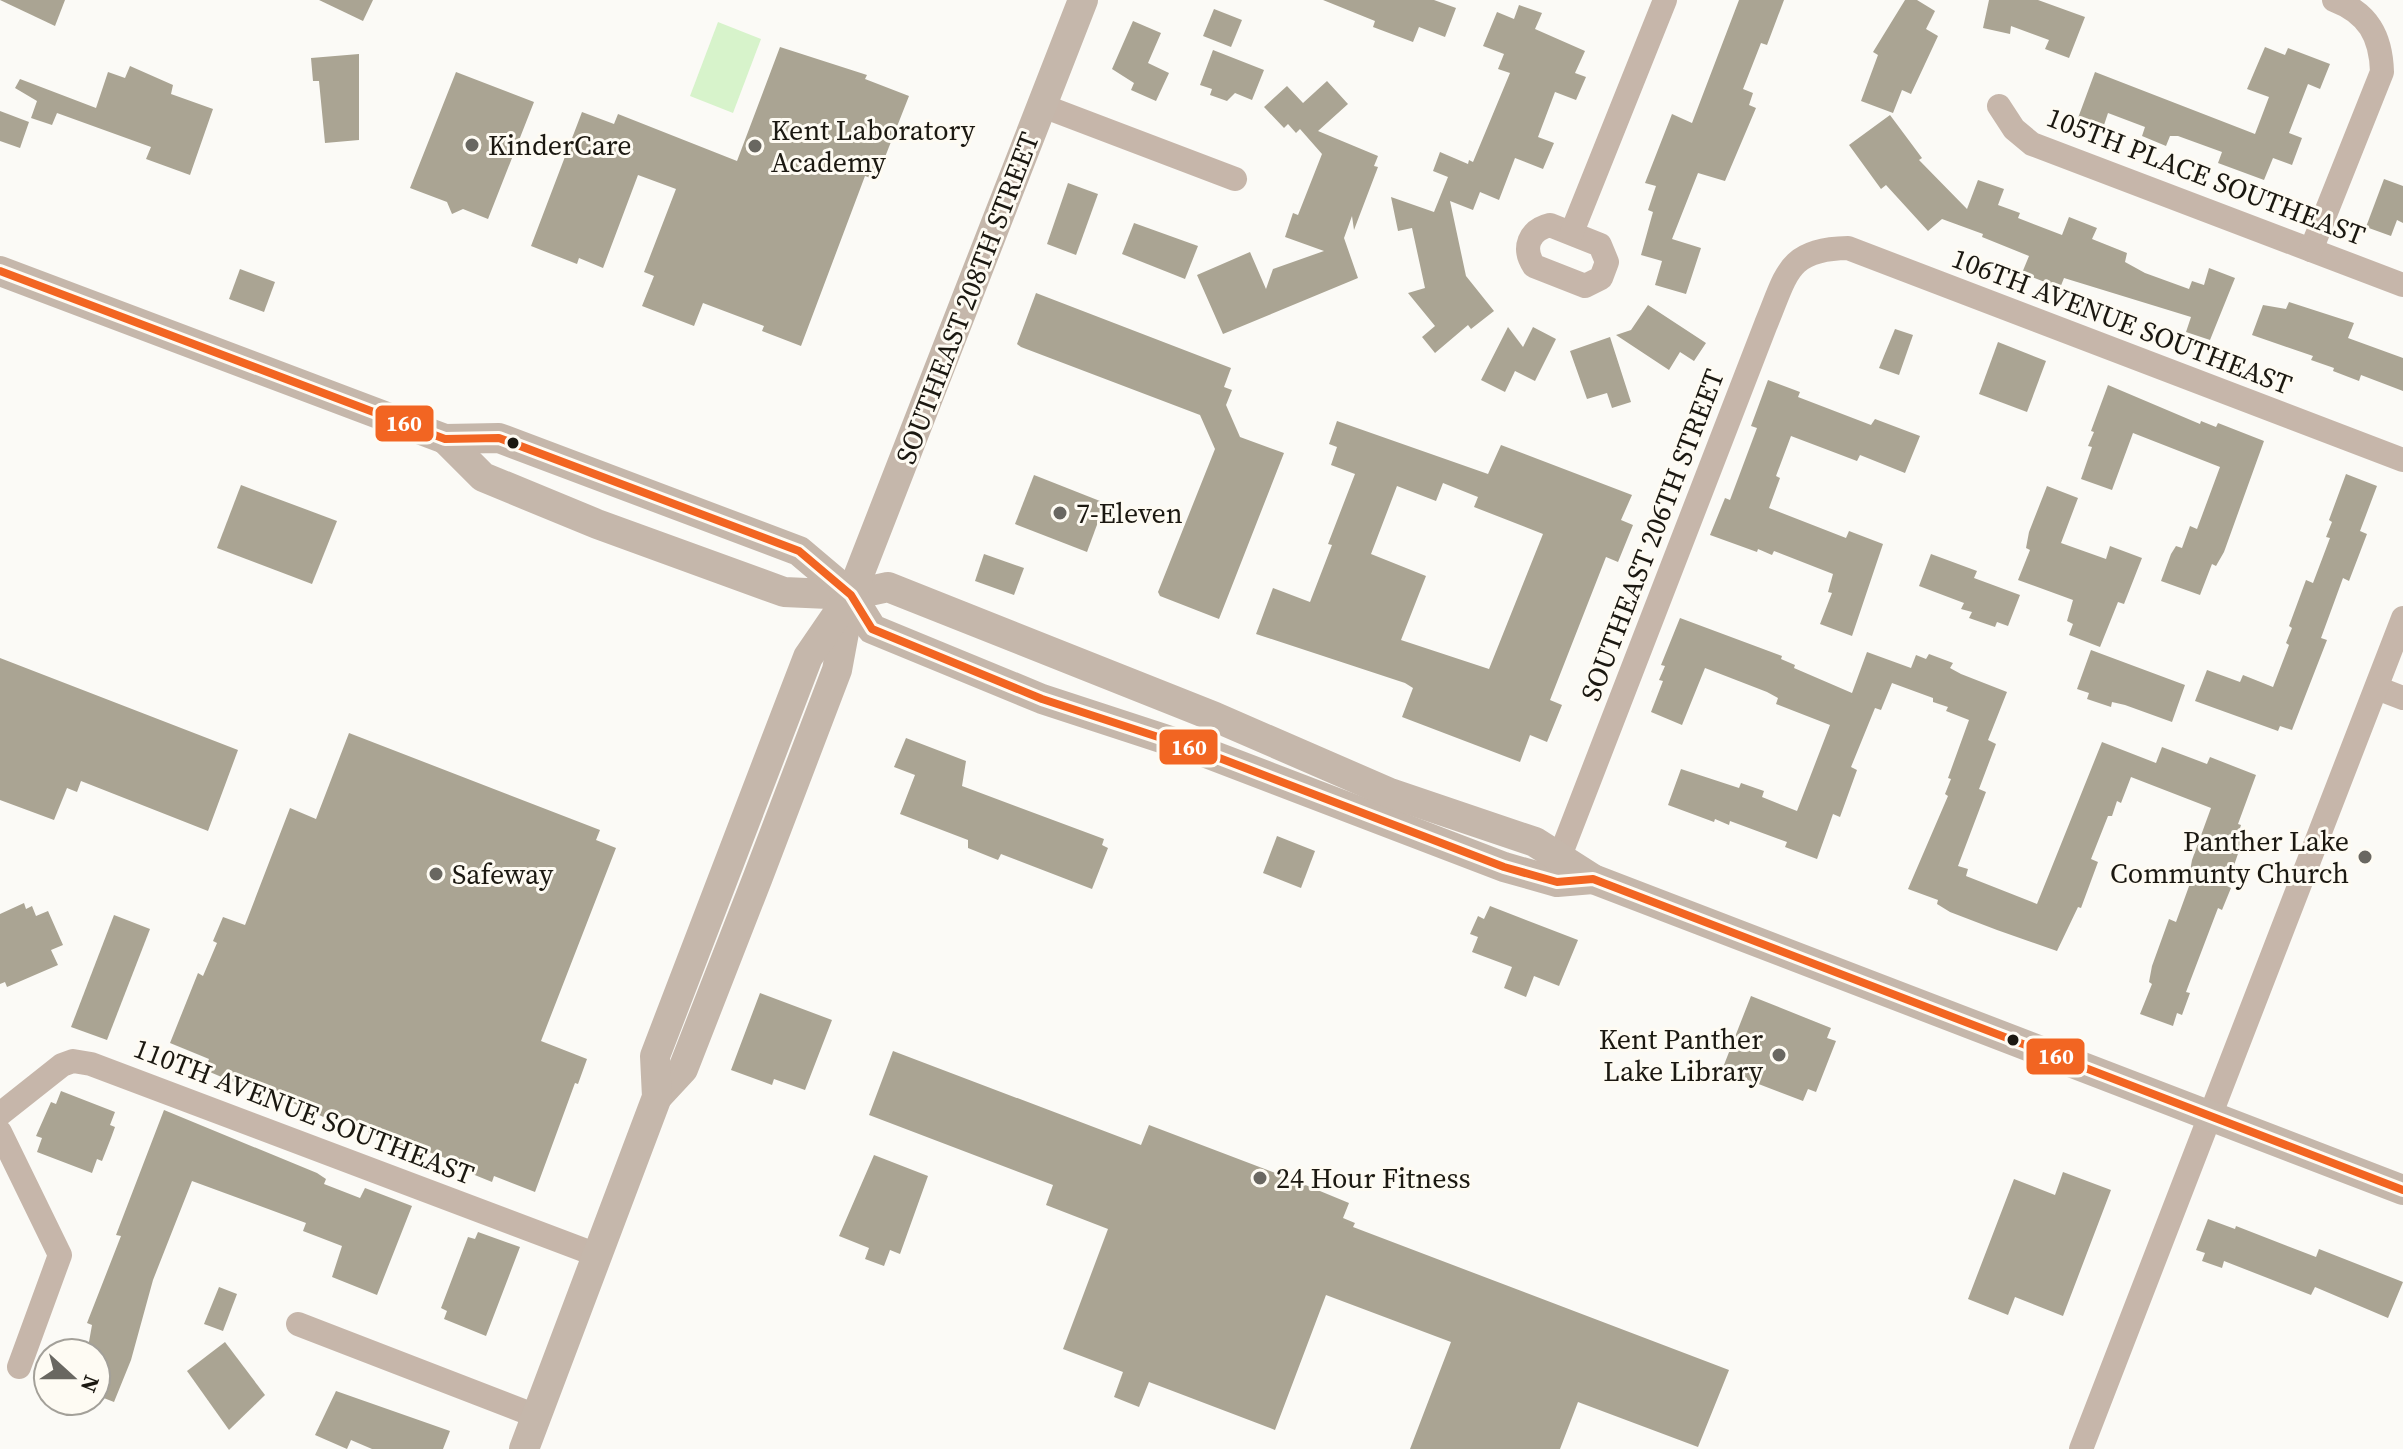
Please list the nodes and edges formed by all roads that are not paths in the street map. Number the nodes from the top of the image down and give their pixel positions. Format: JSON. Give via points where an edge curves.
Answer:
{"nodes":[{"id":1,"x":1083,"y":0,"type":"edge"},
{"id":2,"x":1665,"y":0,"type":"edge"},
{"id":3,"x":2334,"y":0,"type":"edge"},
{"id":4,"x":1043,"y":106,"type":"junction"},
{"id":5,"x":1999,"y":106,"type":"dead end"},
{"id":6,"x":1235,"y":179,"type":"dead end"},
{"id":7,"x":1572,"y":232,"type":"dead end"},
{"id":8,"x":1818,"y":248,"type":"joint"},
{"id":9,"x":2311,"y":250,"type":"junction"},
{"id":10,"x":0,"y":271,"type":"edge"},
{"id":11,"x":2403,"y":285,"type":"edge"},
{"id":12,"x":445,"y":439,"type":"junction"},
{"id":13,"x":2403,"y":460,"type":"edge"},
{"id":14,"x":851,"y":595,"type":"junction"},
{"id":15,"x":2403,"y":618,"type":"edge"},
{"id":16,"x":2377,"y":688,"type":"junction"},
{"id":17,"x":2403,"y":698,"type":"edge"},
{"id":18,"x":1560,"y":856,"type":"junction"},
{"id":19,"x":1593,"y":879,"type":"junction"},
{"id":20,"x":0,"y":1114,"type":"edge"},
{"id":21,"x":2208,"y":1115,"type":"junction"},
{"id":22,"x":0,"y":1132,"type":"edge"},
{"id":23,"x":2403,"y":1190,"type":"edge"},
{"id":24,"x":597,"y":1255,"type":"junction"},
{"id":25,"x":298,"y":1324,"type":"dead end"},
{"id":26,"x":19,"y":1367,"type":"dead end"},
{"id":27,"x":536,"y":1416,"type":"junction"},
{"id":28,"x":524,"y":1449,"type":"edge"},
{"id":29,"x":2081,"y":1449,"type":"edge"}],
"edges":[{"from":1,"to":4,"type":"main road","name":"SOUTHEAST 208TH STREET"},
{"from":2,"to":7,"type":"street"},
{"from":3,"to":9,"type":"street","via":[[2368,20],[2381,49],[2382,72]]},
{"from":4,"to":6,"type":"street"},
{"from":4,"to":14,"type":"main road","name":"SOUTHEAST 208TH STREET"},
{"from":5,"to":9,"type":"street","name":"105TH PLACE SOUTHEAST","via":[[2032,144]]},
{"from":8,"to":13,"type":"street","name":"106TH AVENUE SOUTHEAST","via":[[1848,248]]},
{"from":8,"to":18,"type":"street","name":"SOUTHEAST 206TH STREET","via":[[1795,262],[1766,324]]},
{"from":9,"to":11,"type":"street","name":"105TH PLACE SOUTHEAST"},
{"from":10,"to":12,"type":"main road"},
{"from":12,"to":14,"type":"main road","via":[[499,438],[799,551]]},
{"from":12,"to":14,"type":"main road","via":[[483,477],[597,524],[784,592]]},
{"from":14,"to":18,"type":"main road","via":[[888,587],[1390,793],[1535,842]]},
{"from":14,"to":19,"type":"main road","via":[[872,629],[1042,699],[1201,751],[1504,867],[1557,882]]},
{"from":14,"to":24,"type":"main road","name":"SOUTHEAST 208TH STREET","via":[[837,670],[764,862],[683,1069],[657,1097]]},
{"from":15,"to":16,"type":"street"},
{"from":16,"to":17,"type":"street"},
{"from":16,"to":21,"type":"street"},
{"from":18,"to":19,"type":"main road"},
{"from":19,"to":21,"type":"main road"},
{"from":20,"to":24,"type":"street","name":"110TH AVENUE SOUTHEAST","via":[[62,1065],[91,1064]]},
{"from":21,"to":23,"type":"main road"},
{"from":21,"to":29,"type":"street"},
{"from":22,"to":26,"type":"street","via":[[60,1255]]},
{"from":24,"to":27,"type":"main road","name":"SOUTHEAST 208TH STREET"},
{"from":25,"to":27,"type":"street"},
{"from":27,"to":28,"type":"main road","name":"SOUTHEAST 208TH STREET"}]}
